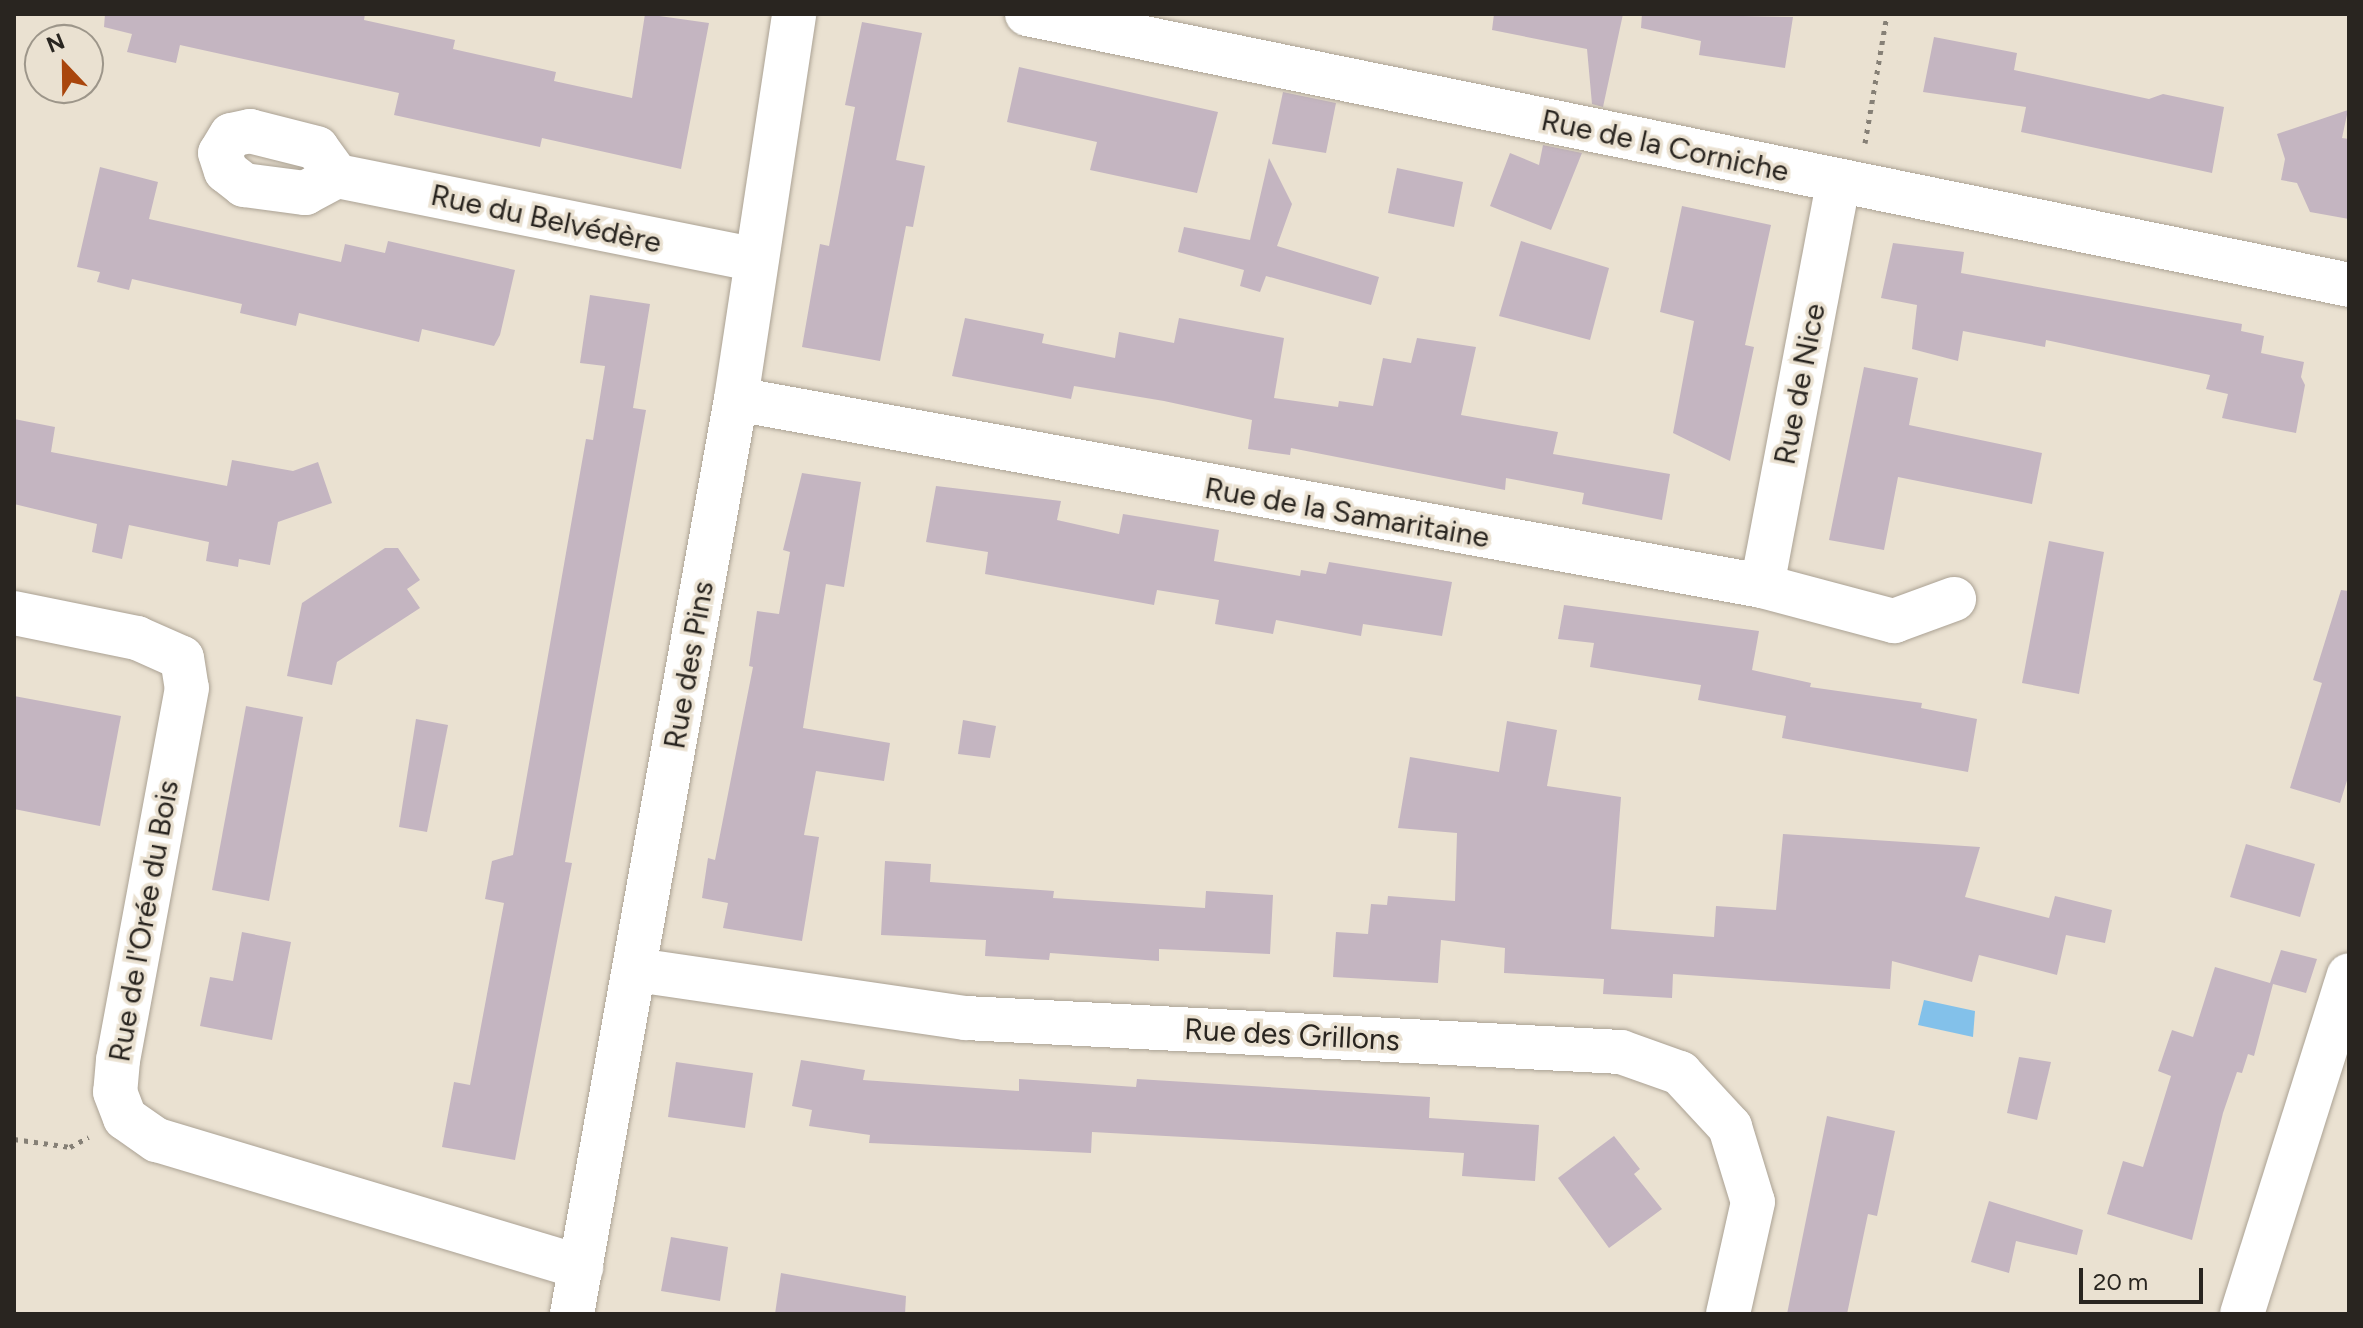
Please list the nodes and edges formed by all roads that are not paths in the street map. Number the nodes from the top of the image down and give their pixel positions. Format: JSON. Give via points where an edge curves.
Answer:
{"nodes":[{"id":1,"x":794,"y":14,"type":"edge"},
{"id":2,"x":1027,"y":14,"type":"edge"},
{"id":3,"x":337,"y":176,"type":"dead end"},
{"id":4,"x":1838,"y":182,"type":"junction"},
{"id":5,"x":756,"y":260,"type":"junction"},
{"id":6,"x":2304,"y":277,"type":"junction"},
{"id":7,"x":2349,"y":285,"type":"edge"},
{"id":8,"x":2349,"y":308,"type":"edge"},
{"id":9,"x":736,"y":399,"type":"junction"},
{"id":10,"x":1762,"y":586,"type":"junction"},
{"id":11,"x":1954,"y":599,"type":"dead end"},
{"id":12,"x":14,"y":613,"type":"edge"},
{"id":13,"x":636,"y":970,"type":"junction"},
{"id":14,"x":2349,"y":975,"type":"edge"},
{"id":15,"x":581,"y":1267,"type":"junction"},
{"id":16,"x":572,"y":1314,"type":"edge"},
{"id":17,"x":1728,"y":1314,"type":"edge"},
{"id":18,"x":2242,"y":1314,"type":"edge"}],
"edges":[{"from":1,"to":5,"type":"street","name":"Rue des Pins"},
{"from":2,"to":4,"type":"street","name":"Rue de la Corniche"},
{"from":3,"to":5,"type":"street","name":"Rue du Belvédère"},
{"from":4,"to":6,"type":"street","name":"Rue de la Corniche"},
{"from":4,"to":10,"type":"street","name":"Rue de Nice"},
{"from":5,"to":9,"type":"street","name":"Rue des Pins"},
{"from":6,"to":7,"type":"street","name":"Rue de la Corniche"},
{"from":6,"to":8,"type":"street","name":"Rue de la Corniche"},
{"from":9,"to":10,"type":"street","name":"Rue de la Samaritaine"},
{"from":9,"to":13,"type":"street","name":"Rue des Pins"},
{"from":10,"to":11,"type":"street","name":"Rue de la Samaritaine","via":[[1894,621]]},
{"from":12,"to":15,"type":"street","name":"Rue de l'Orée du Bois","via":[[137,638],[182,658],[187,688],[118,1060],[115,1092],[125,1118],[157,1140]]},
{"from":13,"to":15,"type":"street","name":"Rue des Pins"},
{"from":13,"to":17,"type":"street","name":"Rue des Grillons","via":[[966,1018],[1621,1052],[1680,1073],[1730,1127],[1753,1202]]},
{"from":14,"to":18,"type":"street"},
{"from":15,"to":16,"type":"street","name":"Rue des Pins"}]}
